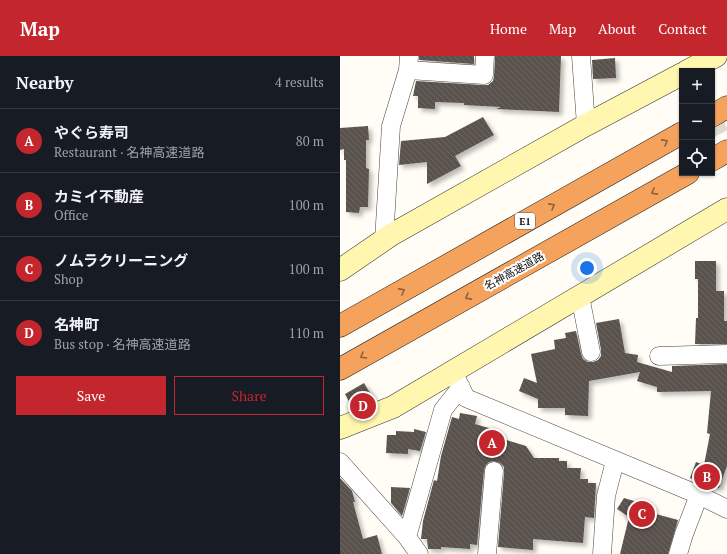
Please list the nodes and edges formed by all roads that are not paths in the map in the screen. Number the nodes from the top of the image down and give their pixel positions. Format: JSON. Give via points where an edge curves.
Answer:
{"nodes":[{"id":1,"x":485,"y":56,"type":"edge"},
{"id":2,"x":581,"y":56,"type":"edge"},
{"id":3,"x":716,"y":56,"type":"edge"},
{"id":4,"x":409,"y":63,"type":"edge"},
{"id":5,"x":693,"y":68,"type":"edge"},
{"id":6,"x":679,"y":76,"type":"edge"},
{"id":7,"x":727,"y":107,"type":"edge"},
{"id":8,"x":715,"y":114,"type":"edge"},
{"id":9,"x":586,"y":125,"type":"junction"},
{"id":10,"x":679,"y":135,"type":"edge"},
{"id":11,"x":727,"y":151,"type":"edge"},
{"id":12,"x":715,"y":158,"type":"edge"},
{"id":13,"x":683,"y":176,"type":"edge"},
{"id":14,"x":727,"y":209,"type":"edge"},
{"id":15,"x":384,"y":240,"type":"junction"},
{"id":16,"x":340,"y":270,"type":"edge"},
{"id":17,"x":580,"y":296,"type":"junction"},
{"id":18,"x":340,"y":326,"type":"edge"},
{"id":19,"x":591,"y":352,"type":"dead end"},
{"id":20,"x":727,"y":354,"type":"edge"},
{"id":21,"x":659,"y":356,"type":"dead end"},
{"id":22,"x":340,"y":370,"type":"edge"},
{"id":23,"x":457,"y":379,"type":"junction"},
{"id":24,"x":340,"y":428,"type":"edge"},
{"id":25,"x":615,"y":461,"type":"junction"},
{"id":26,"x":340,"y":462,"type":"edge"},
{"id":27,"x":494,"y":471,"type":"dead end"},
{"id":28,"x":698,"y":495,"type":"junction"},
{"id":29,"x":727,"y":509,"type":"edge"},
{"id":30,"x":407,"y":537,"type":"junction"},
{"id":31,"x":419,"y":554,"type":"edge"},
{"id":32,"x":487,"y":554,"type":"edge"},
{"id":33,"x":602,"y":554,"type":"edge"},
{"id":34,"x":678,"y":554,"type":"edge"}],
"edges":[{"from":1,"to":4,"type":"street","via":[[484,76]]},
{"from":2,"to":9,"type":"street"},
{"from":3,"to":5,"type":"street"},
{"from":4,"to":15,"type":"street","via":[[390,126]]},
{"from":6,"to":9,"type":"street"},
{"from":7,"to":8,"type":"highway"},
{"from":9,"to":15,"type":"street"},
{"from":18,"to":10,"type":"highway","number":"E1","one_way":true},
{"from":11,"to":12,"type":"highway"},
{"from":13,"to":22,"type":"highway","name":"名神高速道路","one_way":true},
{"from":14,"to":17,"type":"street"},
{"from":15,"to":16,"type":"street"},
{"from":17,"to":19,"type":"street"},
{"from":17,"to":23,"type":"street"},
{"from":20,"to":21,"type":"street"},
{"from":23,"to":24,"type":"street"},
{"from":23,"to":25,"type":"street","via":[[466,398]]},
{"from":23,"to":30,"type":"street","via":[[443,410]]},
{"from":25,"to":28,"type":"street"},
{"from":25,"to":33,"type":"street","via":[[606,496]]},
{"from":26,"to":30,"type":"street"},
{"from":27,"to":32,"type":"street"},
{"from":28,"to":29,"type":"street"},
{"from":28,"to":34,"type":"street"},
{"from":30,"to":31,"type":"street"}]}
